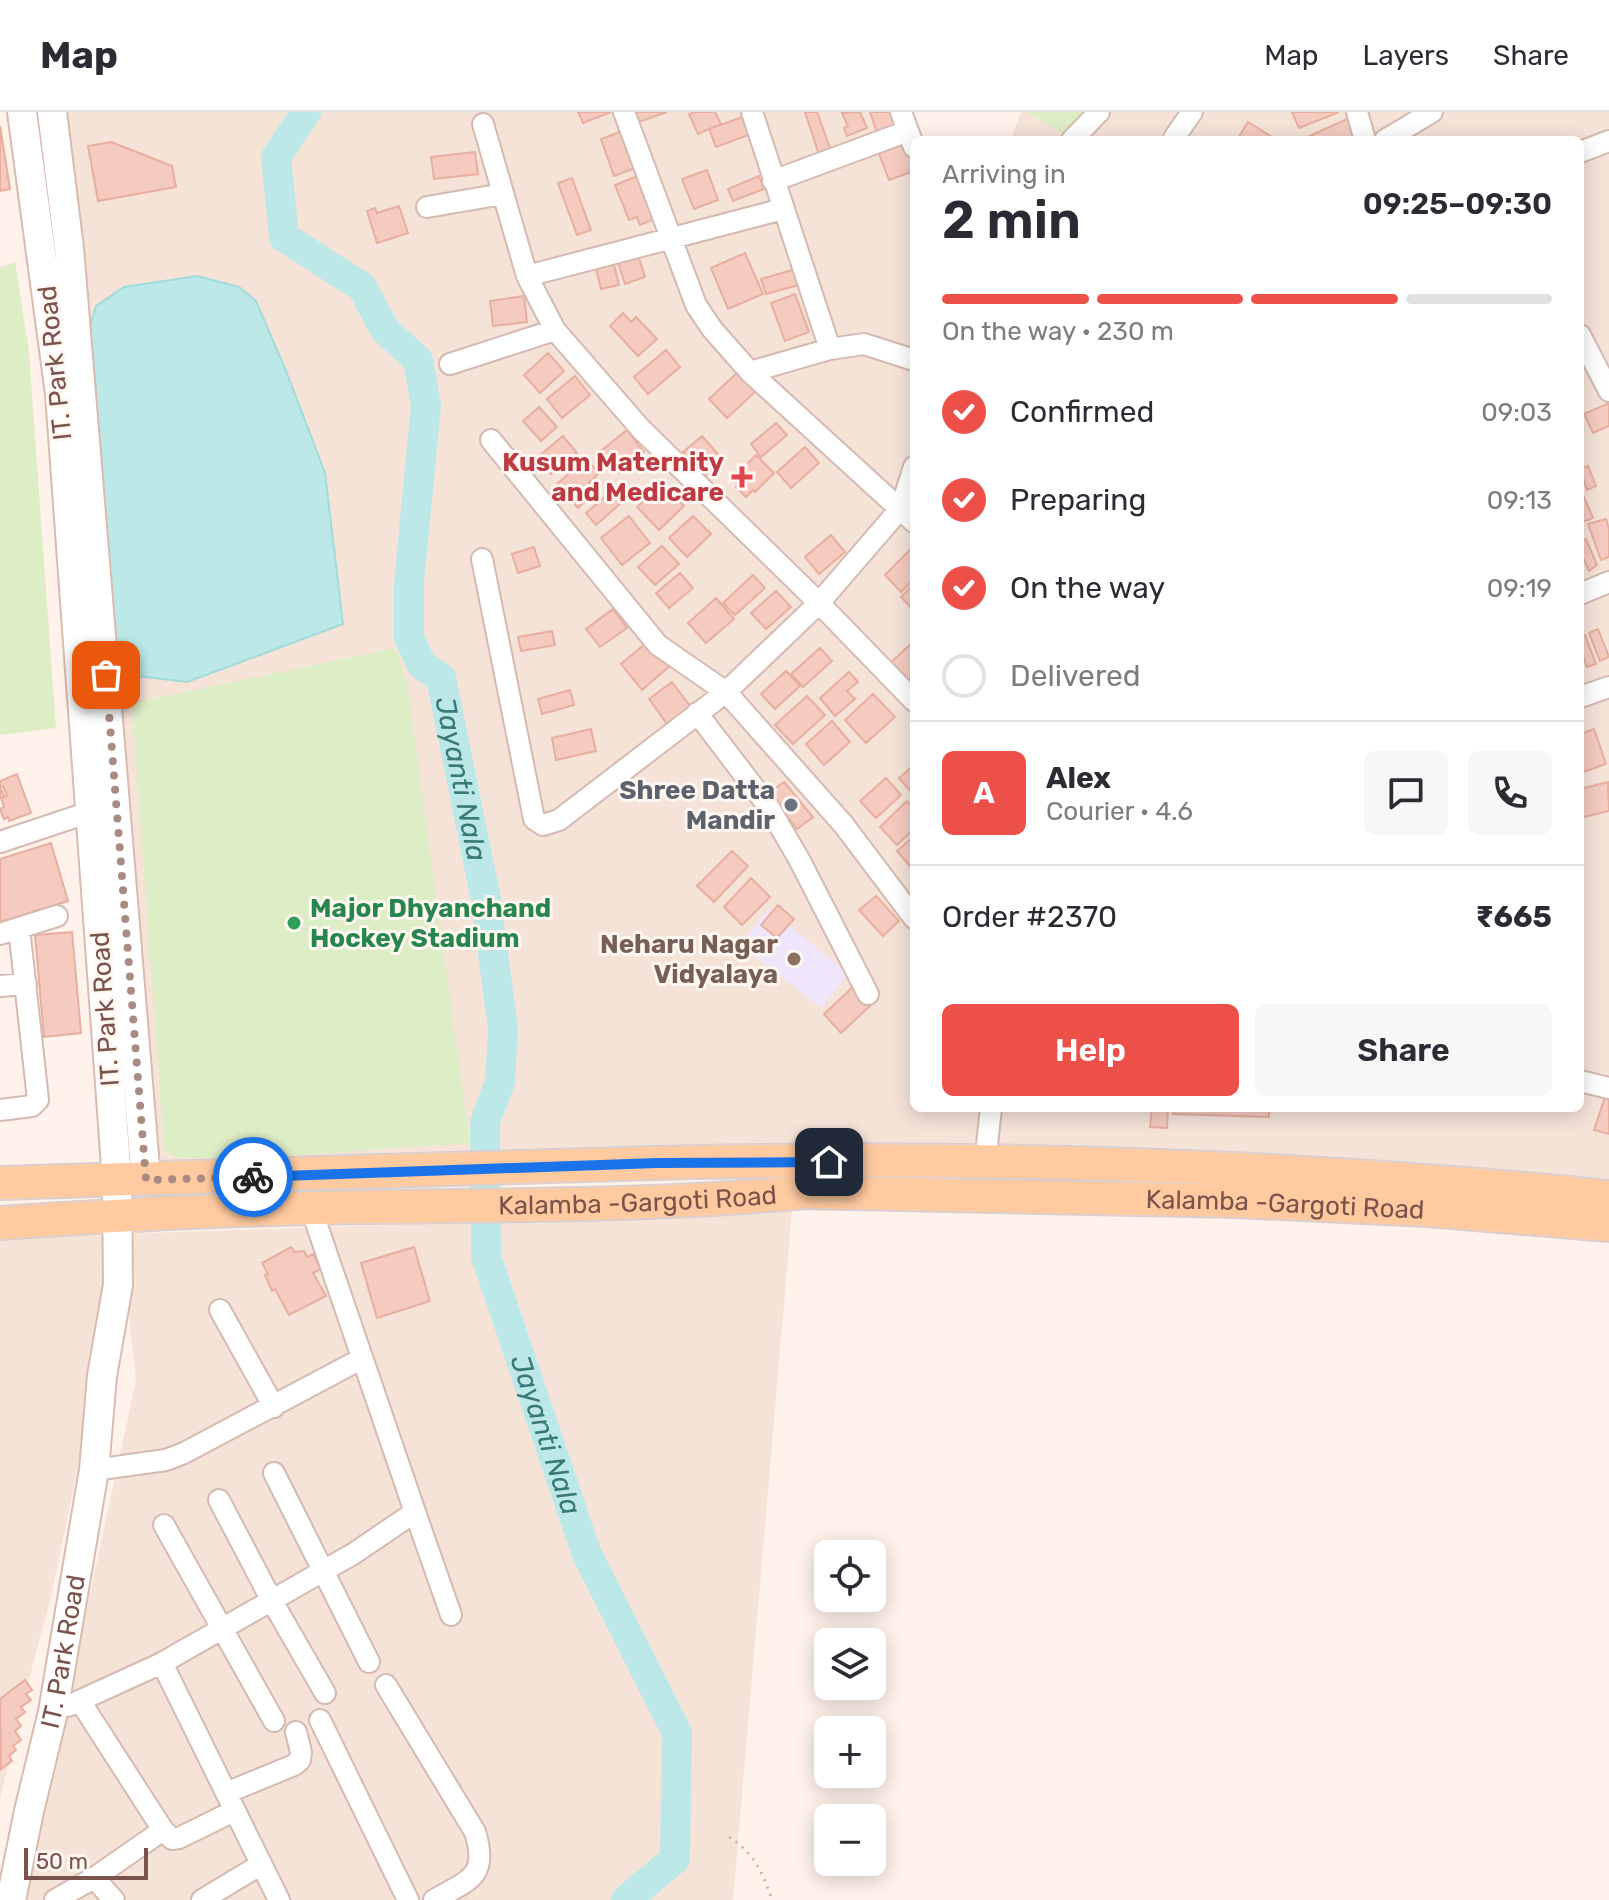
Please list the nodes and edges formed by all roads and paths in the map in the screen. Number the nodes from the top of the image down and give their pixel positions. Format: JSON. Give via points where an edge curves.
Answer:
{"nodes":[{"id":1,"x":22,"y":112,"type":"edge"},
{"id":2,"x":52,"y":112,"type":"edge"},
{"id":3,"x":624,"y":112,"type":"edge"},
{"id":4,"x":752,"y":112,"type":"edge"},
{"id":5,"x":1099,"y":112,"type":"edge"},
{"id":6,"x":1192,"y":112,"type":"edge"},
{"id":7,"x":1357,"y":112,"type":"edge"},
{"id":8,"x":1432,"y":112,"type":"edge"},
{"id":9,"x":483,"y":124,"type":"dead end"},
{"id":10,"x":908,"y":130,"type":"edge"},
{"id":11,"x":1076,"y":136,"type":"edge"},
{"id":12,"x":1175,"y":136,"type":"edge"},
{"id":13,"x":1364,"y":136,"type":"edge"},
{"id":14,"x":1392,"y":136,"type":"edge"},
{"id":15,"x":1609,"y":141,"type":"edge"},
{"id":16,"x":1584,"y":150,"type":"edge"},
{"id":17,"x":773,"y":181,"type":"junction"},
{"id":18,"x":503,"y":194,"type":"junction"},
{"id":19,"x":427,"y":207,"type":"dead end"},
{"id":20,"x":783,"y":209,"type":"junction"},
{"id":21,"x":671,"y":238,"type":"junction"},
{"id":22,"x":527,"y":276,"type":"junction"},
{"id":23,"x":555,"y":330,"type":"junction"},
{"id":24,"x":1584,"y":343,"type":"edge"},
{"id":25,"x":830,"y":349,"type":"junction"},
{"id":26,"x":910,"y":359,"type":"edge"},
{"id":27,"x":450,"y":364,"type":"dead end"},
{"id":28,"x":750,"y":372,"type":"junction"},
{"id":29,"x":1609,"y":391,"type":"edge"},
{"id":30,"x":491,"y":440,"type":"dead end"},
{"id":31,"x":908,"y":515,"type":"edge"},
{"id":32,"x":482,"y":559,"type":"dead end"},
{"id":33,"x":1609,"y":582,"type":"edge"},
{"id":34,"x":1584,"y":592,"type":"edge"},
{"id":35,"x":819,"y":603,"type":"junction"},
{"id":36,"x":1609,"y":687,"type":"edge"},
{"id":37,"x":726,"y":692,"type":"junction"},
{"id":38,"x":1584,"y":696,"type":"edge"},
{"id":39,"x":910,"y":697,"type":"edge"},
{"id":40,"x":697,"y":713,"type":"junction"},
{"id":41,"x":90,"y":812,"type":"junction"},
{"id":42,"x":0,"y":842,"type":"edge"},
{"id":43,"x":910,"y":913,"type":"edge"},
{"id":44,"x":57,"y":916,"type":"dead end"},
{"id":45,"x":10,"y":931,"type":"edge"},
{"id":46,"x":26,"y":984,"type":"junction"},
{"id":47,"x":0,"y":986,"type":"edge"},
{"id":48,"x":868,"y":994,"type":"dead end"},
{"id":49,"x":1584,"y":1082,"type":"edge"},
{"id":50,"x":1609,"y":1088,"type":"edge"},
{"id":51,"x":0,"y":1110,"type":"edge"},
{"id":52,"x":991,"y":1112,"type":"edge"},
{"id":53,"x":985,"y":1163,"type":"junction"},
{"id":54,"x":132,"y":1180,"type":"junction"},
{"id":55,"x":0,"y":1183,"type":"edge"},
{"id":56,"x":1609,"y":1197,"type":"edge"},
{"id":57,"x":311,"y":1208,"type":"junction"},
{"id":58,"x":117,"y":1215,"type":"junction"},
{"id":59,"x":0,"y":1223,"type":"edge"},
{"id":60,"x":1609,"y":1225,"type":"edge"},
{"id":61,"x":220,"y":1310,"type":"dead end"},
{"id":62,"x":361,"y":1359,"type":"junction"},
{"id":63,"x":274,"y":1407,"type":"junction"},
{"id":64,"x":94,"y":1470,"type":"junction"},
{"id":65,"x":274,"y":1473,"type":"dead end"},
{"id":66,"x":219,"y":1500,"type":"dead end"},
{"id":67,"x":415,"y":1512,"type":"junction"},
{"id":68,"x":164,"y":1525,"type":"dead end"},
{"id":69,"x":322,"y":1571,"type":"junction"},
{"id":70,"x":272,"y":1601,"type":"junction"},
{"id":71,"x":451,"y":1615,"type":"dead end"},
{"id":72,"x":222,"y":1630,"type":"junction"},
{"id":73,"x":369,"y":1662,"type":"dead end"},
{"id":74,"x":162,"y":1663,"type":"junction"},
{"id":75,"x":386,"y":1685,"type":"dead end"},
{"id":76,"x":325,"y":1693,"type":"dead end"},
{"id":77,"x":80,"y":1701,"type":"junction"},
{"id":78,"x":53,"y":1712,"type":"junction"},
{"id":79,"x":320,"y":1720,"type":"dead end"},
{"id":80,"x":274,"y":1721,"type":"dead end"},
{"id":81,"x":296,"y":1732,"type":"dead end"},
{"id":82,"x":230,"y":1802,"type":"junction"},
{"id":83,"x":163,"y":1830,"type":"junction"},
{"id":84,"x":729,"y":1837,"type":"dead end"},
{"id":85,"x":260,"y":1865,"type":"junction"},
{"id":86,"x":94,"y":1878,"type":"junction"},
{"id":87,"x":11,"y":1900,"type":"edge"},
{"id":88,"x":55,"y":1900,"type":"edge"},
{"id":89,"x":114,"y":1900,"type":"edge"},
{"id":90,"x":202,"y":1900,"type":"edge"},
{"id":91,"x":279,"y":1900,"type":"edge"},
{"id":92,"x":408,"y":1900,"type":"edge"},
{"id":93,"x":434,"y":1900,"type":"edge"},
{"id":94,"x":772,"y":1900,"type":"edge"}],
"edges":[{"from":1,"to":41,"type":"main road","name":"IT. Park Road","via":[[60,394]]},
{"from":2,"to":54,"type":"main road","name":"IT. Park Road","via":[[69,248]]},
{"from":3,"to":21,"type":"street"},
{"from":4,"to":17,"type":"street"},
{"from":5,"to":11,"type":"street"},
{"from":6,"to":12,"type":"street"},
{"from":7,"to":13,"type":"street"},
{"from":8,"to":14,"type":"street"},
{"from":9,"to":18,"type":"street"},
{"from":10,"to":17,"type":"street"},
{"from":15,"to":16,"type":"street"},
{"from":17,"to":20,"type":"street"},
{"from":18,"to":19,"type":"street"},
{"from":18,"to":22,"type":"street"},
{"from":20,"to":21,"type":"street"},
{"from":20,"to":25,"type":"street"},
{"from":21,"to":22,"type":"street"},
{"from":21,"to":28,"type":"street","via":[[696,305]]},
{"from":22,"to":23,"type":"street"},
{"from":23,"to":27,"type":"street"},
{"from":23,"to":35,"type":"street","via":[[641,429]]},
{"from":24,"to":29,"type":"street"},
{"from":25,"to":26,"type":"street","via":[[864,344]]},
{"from":25,"to":28,"type":"street"},
{"from":28,"to":31,"type":"street"},
{"from":30,"to":37,"type":"street","via":[[658,645]]},
{"from":31,"to":35,"type":"street"},
{"from":32,"to":40,"type":"street","via":[[534,819],[543,825],[559,820]]},
{"from":33,"to":34,"type":"street"},
{"from":35,"to":37,"type":"street"},
{"from":35,"to":39,"type":"street"},
{"from":36,"to":38,"type":"street"},
{"from":37,"to":40,"type":"street"},
{"from":37,"to":43,"type":"street","via":[[843,824]]},
{"from":40,"to":48,"type":"street","via":[[768,806]]},
{"from":41,"to":42,"type":"street"},
{"from":41,"to":54,"type":"main road","name":"IT. Park Road"},
{"from":44,"to":45,"type":"street"},
{"from":45,"to":46,"type":"street"},
{"from":46,"to":47,"type":"street"},
{"from":46,"to":51,"type":"street","via":[[38,1100],[32,1106]]},
{"from":49,"to":50,"type":"street"},
{"from":52,"to":53,"type":"street"},
{"from":53,"to":54,"type":"main road","via":[[657,1163]]},
{"from":53,"to":56,"type":"main road","via":[[1377,1175]]},
{"from":54,"to":55,"type":"main road"},
{"from":54,"to":58,"type":"main road","name":"IT. Park Road"},
{"from":57,"to":58,"type":"main road","name":"Kalamba -Gargoti Road"},
{"from":57,"to":60,"type":"main road","name":"Kalamba -Gargoti Road","via":[[804,1192],[1238,1201]]},
{"from":57,"to":62,"type":"street"},
{"from":58,"to":59,"type":"main road","name":"Kalamba -Gargoti Road"},
{"from":58,"to":64,"type":"main road","name":"IT. Park Road","via":[[118,1285],[102,1376]]},
{"from":61,"to":63,"type":"street"},
{"from":62,"to":63,"type":"street"},
{"from":62,"to":67,"type":"street"},
{"from":63,"to":64,"type":"street","via":[[166,1460]]},
{"from":64,"to":78,"type":"main road","name":"IT. Park Road"},
{"from":65,"to":69,"type":"street"},
{"from":66,"to":70,"type":"street"},
{"from":67,"to":69,"type":"street"},
{"from":67,"to":71,"type":"street"},
{"from":68,"to":72,"type":"street"},
{"from":69,"to":70,"type":"street"},
{"from":69,"to":73,"type":"street"},
{"from":70,"to":72,"type":"street"},
{"from":70,"to":76,"type":"street"},
{"from":72,"to":74,"type":"street"},
{"from":72,"to":80,"type":"street"},
{"from":74,"to":77,"type":"street"},
{"from":74,"to":82,"type":"street"},
{"from":75,"to":93,"type":"street","via":[[475,1832],[482,1854],[475,1875]]},
{"from":77,"to":78,"type":"street"},
{"from":77,"to":83,"type":"street"},
{"from":78,"to":87,"type":"main road","name":"IT. Park Road"},
{"from":79,"to":92,"type":"street"},
{"from":81,"to":82,"type":"street","via":[[300,1760]]},
{"from":82,"to":83,"type":"street","via":[[179,1838],[172,1839]]},
{"from":82,"to":85,"type":"street"},
{"from":83,"to":86,"type":"street"},
{"from":84,"to":94,"type":"path","via":[[748,1849]]},
{"from":85,"to":90,"type":"street"},
{"from":85,"to":91,"type":"street"},
{"from":86,"to":88,"type":"street"},
{"from":86,"to":89,"type":"street"}]}
